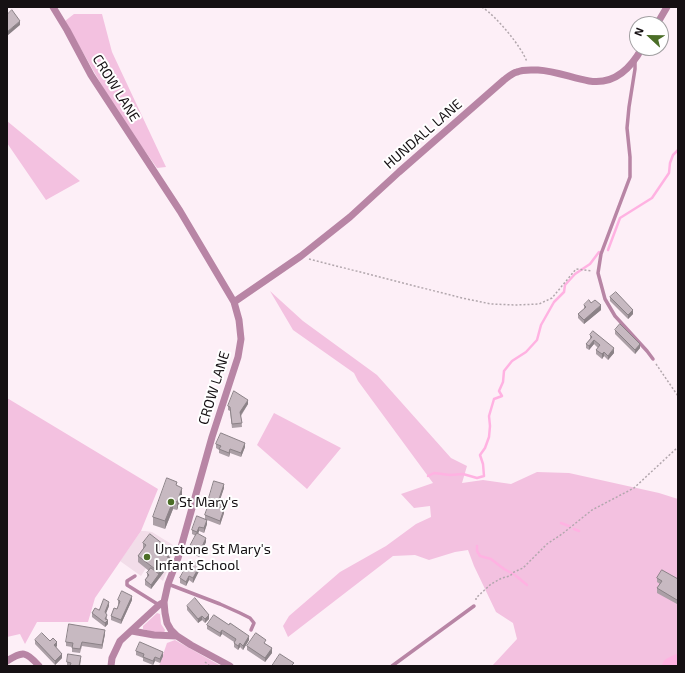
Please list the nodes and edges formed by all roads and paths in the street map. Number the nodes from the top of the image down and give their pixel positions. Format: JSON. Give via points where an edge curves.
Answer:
{"nodes":[{"id":1,"x":53,"y":7,"type":"edge"},
{"id":2,"x":482,"y":7,"type":"edge"},
{"id":3,"x":667,"y":7,"type":"edge"},
{"id":4,"x":662,"y":16,"type":"edge"},
{"id":5,"x":637,"y":56,"type":"edge"},
{"id":6,"x":635,"y":60,"type":"junction"},
{"id":7,"x":529,"y":70,"type":"junction"},
{"id":8,"x":301,"y":256,"type":"junction"},
{"id":9,"x":598,"y":273,"type":"junction"},
{"id":10,"x":234,"y":302,"type":"junction"},
{"id":11,"x":653,"y":359,"type":"joint"},
{"id":12,"x":678,"y":396,"type":"edge"},
{"id":13,"x":678,"y":447,"type":"edge"},
{"id":14,"x":136,"y":576,"type":"dead end"},
{"id":15,"x":168,"y":584,"type":"junction"},
{"id":16,"x":162,"y":603,"type":"junction"},
{"id":17,"x":474,"y":606,"type":"joint"},
{"id":18,"x":251,"y":630,"type":"dead end"},
{"id":19,"x":132,"y":631,"type":"junction"},
{"id":20,"x":177,"y":636,"type":"junction"},
{"id":21,"x":7,"y":661,"type":"edge"},
{"id":22,"x":39,"y":666,"type":"edge"},
{"id":23,"x":111,"y":666,"type":"edge"},
{"id":24,"x":230,"y":666,"type":"edge"},
{"id":25,"x":392,"y":666,"type":"edge"}],
"edges":[{"from":1,"to":10,"type":"street","name":"CROW LANE","via":[[91,75],[180,211]]},
{"from":2,"to":7,"type":"path","via":[[515,42]]},
{"from":3,"to":4,"type":"street"},
{"from":5,"to":6,"type":"street","name":"HUNDALL LANE"},
{"from":6,"to":7,"type":"street","name":"HUNDALL LANE","via":[[621,74],[609,80],[590,81],[547,71]]},
{"from":6,"to":9,"type":"lane","via":[[627,128],[630,177],[601,254]]},
{"from":7,"to":8,"type":"street","name":"HUNDALL LANE","via":[[516,72],[504,80],[350,217]]},
{"from":8,"to":9,"type":"path","via":[[491,304],[539,304],[552,298],[576,269]]},
{"from":8,"to":10,"type":"street","name":"HUNDALL LANE"},
{"from":9,"to":11,"type":"lane","via":[[605,300],[615,316]]},
{"from":10,"to":15,"type":"street","name":"CROW LANE","via":[[241,339],[238,357]]},
{"from":11,"to":12,"type":"path"},
{"from":13,"to":17,"type":"path","via":[[634,488],[592,510],[547,544],[523,568],[491,584],[476,598]]},
{"from":14,"to":16,"type":"lane","via":[[127,581],[127,585]]},
{"from":15,"to":16,"type":"street","name":"CROW LANE"},
{"from":15,"to":18,"type":"lane","via":[[250,618],[254,622]]},
{"from":16,"to":19,"type":"street"},
{"from":16,"to":20,"type":"street","name":"CROW LANE","via":[[166,623]]},
{"from":17,"to":25,"type":"lane"},
{"from":19,"to":20,"type":"street"},
{"from":19,"to":23,"type":"street","via":[[120,642]]},
{"from":20,"to":24,"type":"street","name":"CROW LANE"},
{"from":21,"to":22,"type":"street","via":[[18,654],[25,654]]}]}
